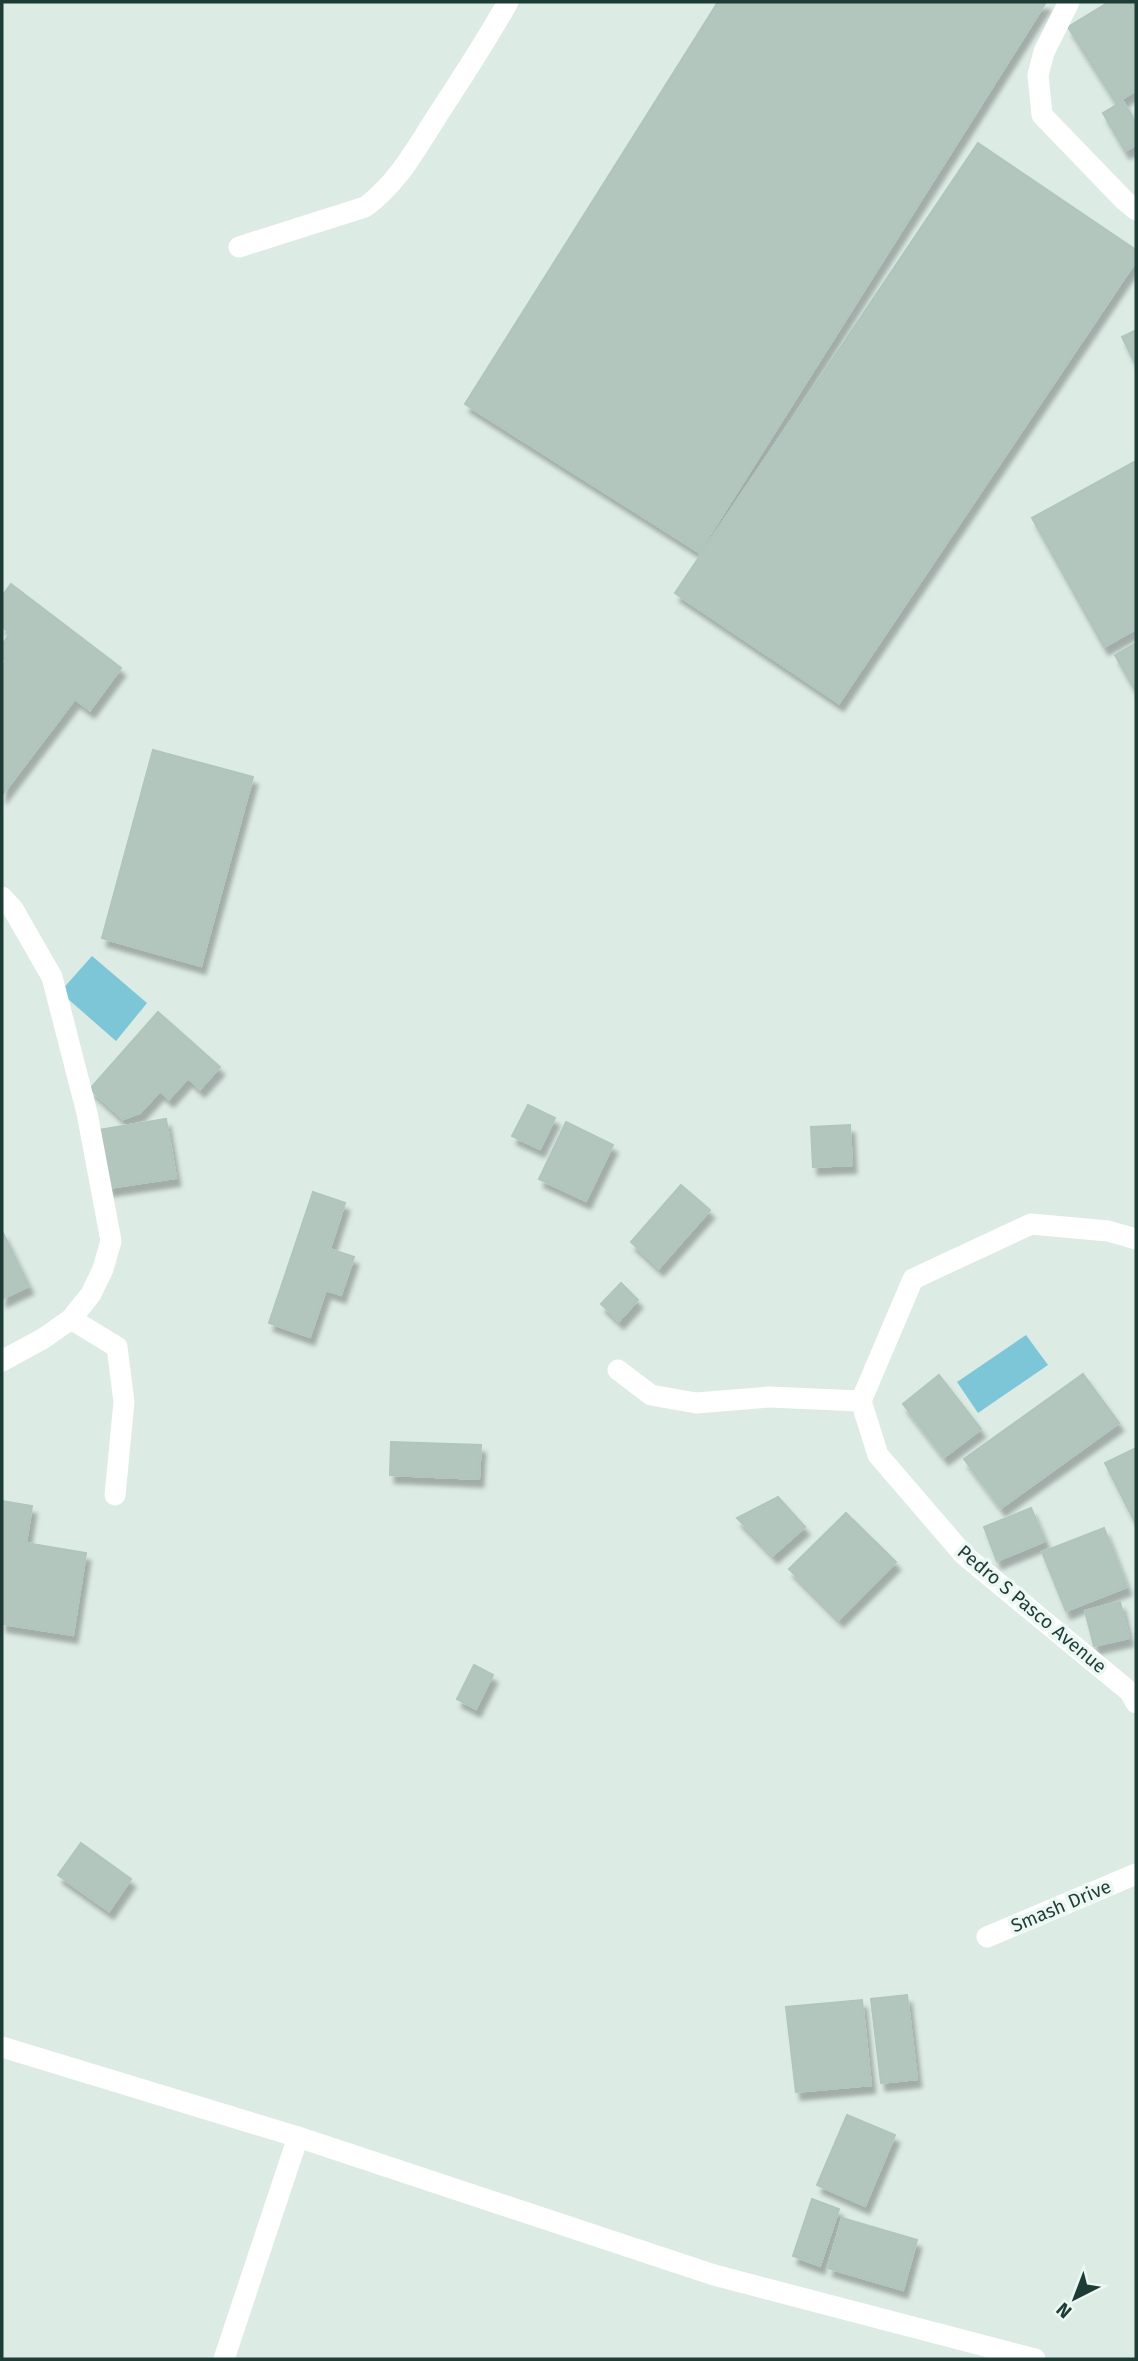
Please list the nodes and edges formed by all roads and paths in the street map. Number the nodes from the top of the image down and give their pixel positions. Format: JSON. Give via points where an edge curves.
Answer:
{"nodes":[{"id":1,"x":508,"y":2,"type":"edge"},
{"id":2,"x":1069,"y":2,"type":"edge"},
{"id":3,"x":1136,"y":210,"type":"edge"},
{"id":4,"x":239,"y":247,"type":"dead end"},
{"id":5,"x":2,"y":897,"type":"edge"},
{"id":6,"x":1136,"y":1239,"type":"edge"},
{"id":7,"x":71,"y":1319,"type":"junction"},
{"id":8,"x":2,"y":1361,"type":"edge"},
{"id":9,"x":618,"y":1370,"type":"dead end"},
{"id":10,"x":861,"y":1401,"type":"junction"},
{"id":11,"x":115,"y":1495,"type":"dead end"},
{"id":12,"x":1134,"y":1695,"type":"edge"},
{"id":13,"x":1136,"y":1874,"type":"edge"},
{"id":14,"x":986,"y":1937,"type":"dead end"},
{"id":15,"x":2,"y":2047,"type":"edge"},
{"id":16,"x":298,"y":2137,"type":"junction"},
{"id":17,"x":224,"y":2359,"type":"edge"},
{"id":18,"x":1035,"y":2359,"type":"edge"}],
"edges":[{"from":1,"to":4,"type":"street","via":[[406,165],[380,196],[365,207]]},
{"from":2,"to":3,"type":"street","via":[[1038,75],[1042,116]]},
{"from":5,"to":7,"type":"street","via":[[52,977],[87,1113],[111,1241],[91,1294]]},
{"from":6,"to":10,"type":"street","via":[[1108,1231],[1031,1224],[913,1279]]},
{"from":7,"to":8,"type":"street"},
{"from":7,"to":11,"type":"street","via":[[117,1347],[124,1402]]},
{"from":9,"to":10,"type":"street","via":[[650,1395],[696,1404],[769,1397]]},
{"from":10,"to":12,"type":"street","name":"Pedro S Pasco Avenue","via":[[878,1455],[964,1555]]},
{"from":13,"to":14,"type":"street","name":"Smash Drive"},
{"from":15,"to":16,"type":"street"},
{"from":16,"to":17,"type":"street"},
{"from":16,"to":18,"type":"street","via":[[714,2275]]}]}
